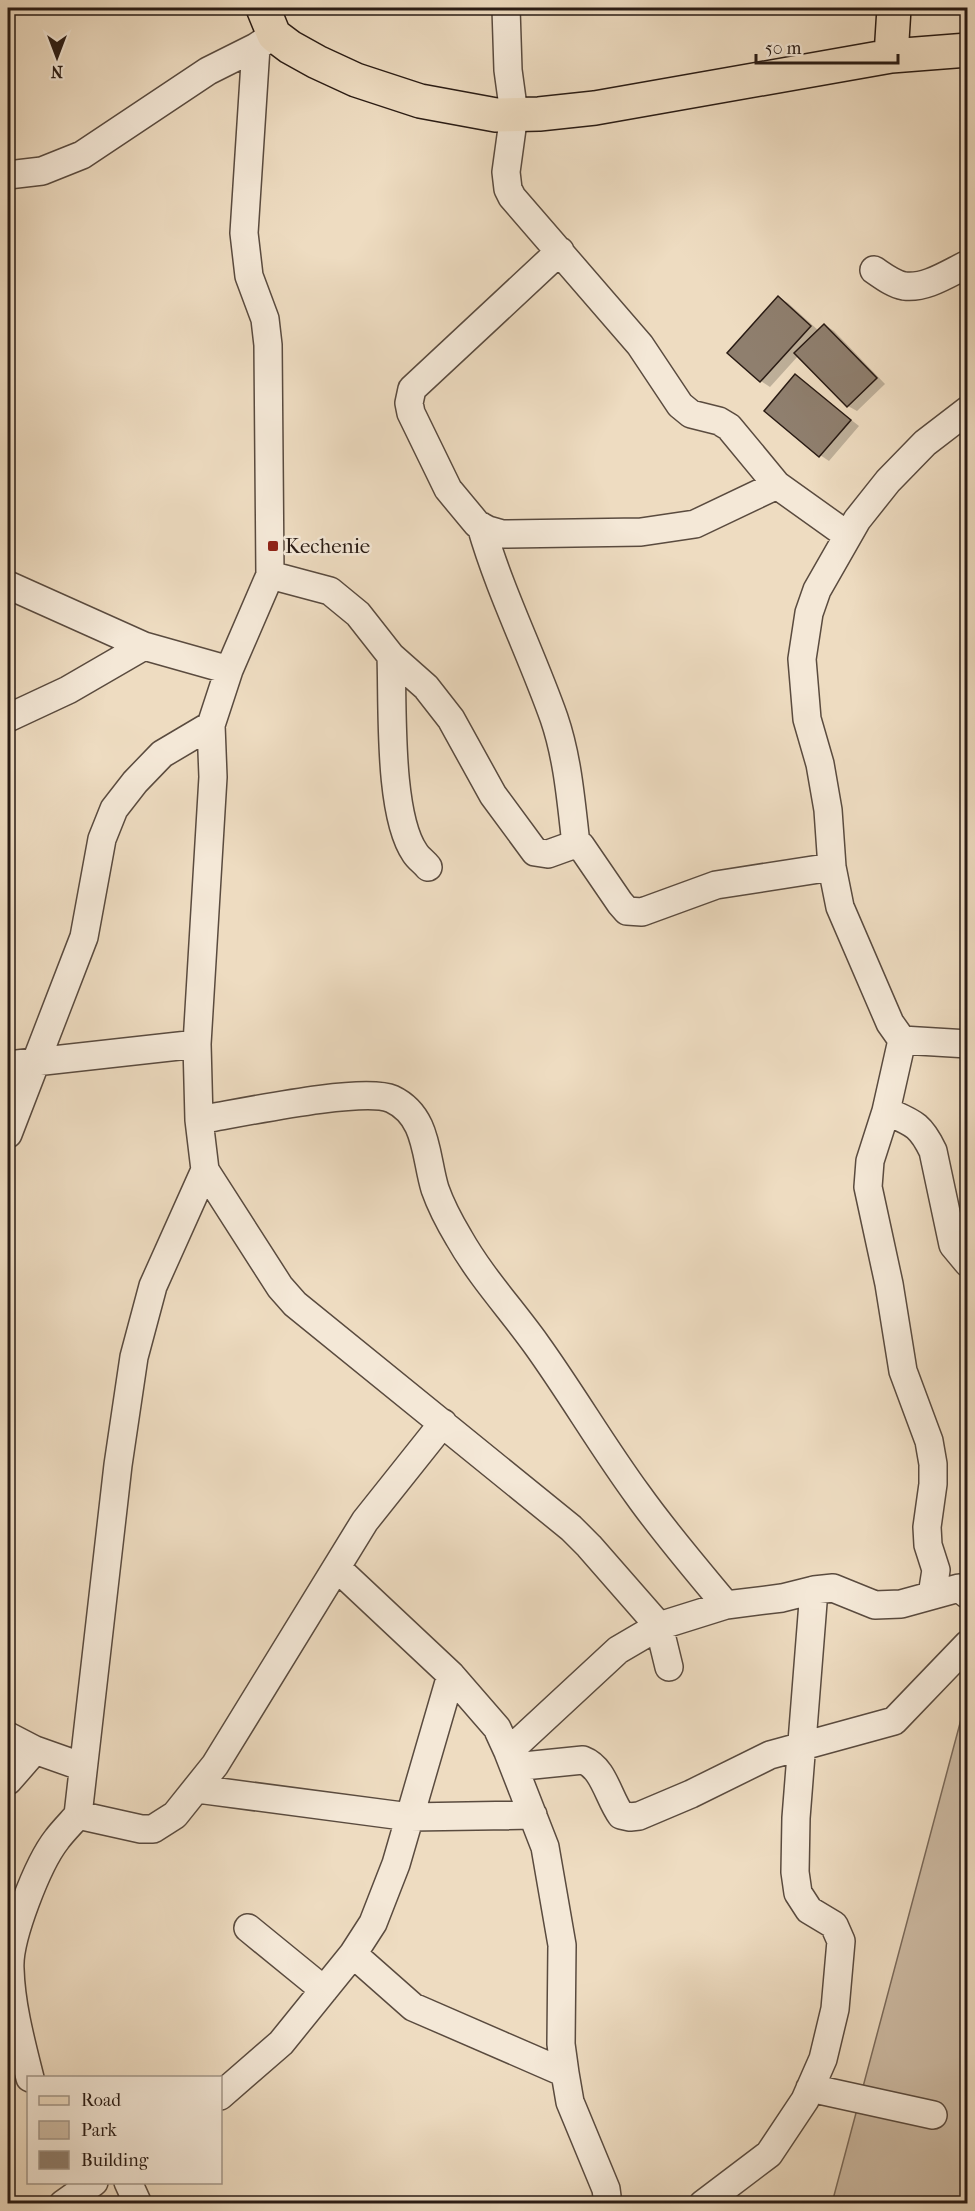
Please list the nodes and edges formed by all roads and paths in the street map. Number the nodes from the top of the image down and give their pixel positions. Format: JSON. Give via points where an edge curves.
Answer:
{"nodes":[{"id":1,"x":506,"y":8,"type":"edge"},
{"id":2,"x":894,"y":8,"type":"edge"},
{"id":3,"x":264,"y":30,"type":"edge"},
{"id":4,"x":968,"y":50,"type":"edge"},
{"id":5,"x":891,"y":56,"type":"junction"},
{"id":6,"x":514,"y":114,"type":"junction"},
{"id":7,"x":8,"y":175,"type":"edge"},
{"id":8,"x":560,"y":251,"type":"junction"},
{"id":9,"x":968,"y":264,"type":"edge"},
{"id":10,"x":874,"y":270,"type":"dead end"},
{"id":11,"x":968,"y":410,"type":"edge"},
{"id":12,"x":777,"y":485,"type":"junction"},
{"id":13,"x":481,"y":526,"type":"junction"},
{"id":14,"x":847,"y":535,"type":"junction"},
{"id":15,"x":270,"y":575,"type":"junction"},
{"id":16,"x":8,"y":585,"type":"edge"},
{"id":17,"x":144,"y":646,"type":"junction"},
{"id":18,"x":391,"y":656,"type":"junction"},
{"id":19,"x":230,"y":669,"type":"junction"},
{"id":20,"x":8,"y":718,"type":"edge"},
{"id":21,"x":211,"y":726,"type":"junction"},
{"id":22,"x":576,"y":844,"type":"junction"},
{"id":23,"x":428,"y":867,"type":"dead end"},
{"id":24,"x":832,"y":867,"type":"junction"},
{"id":25,"x":902,"y":1040,"type":"junction"},
{"id":26,"x":197,"y":1044,"type":"junction"},
{"id":27,"x":968,"y":1044,"type":"edge"},
{"id":28,"x":38,"y":1061,"type":"junction"},
{"id":29,"x":8,"y":1065,"type":"edge"},
{"id":30,"x":886,"y":1111,"type":"junction"},
{"id":31,"x":199,"y":1120,"type":"junction"},
{"id":32,"x":8,"y":1134,"type":"edge"},
{"id":33,"x":205,"y":1170,"type":"junction"},
{"id":34,"x":968,"y":1263,"type":"edge"},
{"id":35,"x":443,"y":1423,"type":"junction"},
{"id":36,"x":337,"y":1568,"type":"junction"},
{"id":37,"x":814,"y":1590,"type":"junction"},
{"id":38,"x":932,"y":1595,"type":"junction"},
{"id":39,"x":968,"y":1595,"type":"edge"},
{"id":40,"x":726,"y":1605,"type":"junction"},
{"id":41,"x":659,"y":1626,"type":"junction"},
{"id":42,"x":968,"y":1644,"type":"edge"},
{"id":43,"x":669,"y":1667,"type":"dead end"},
{"id":44,"x":451,"y":1675,"type":"junction"},
{"id":45,"x":8,"y":1736,"type":"edge"},
{"id":46,"x":801,"y":1746,"type":"junction"},
{"id":47,"x":35,"y":1750,"type":"junction"},
{"id":48,"x":511,"y":1759,"type":"junction"},
{"id":49,"x":83,"y":1767,"type":"junction"},
{"id":50,"x":8,"y":1780,"type":"edge"},
{"id":51,"x":197,"y":1789,"type":"junction"},
{"id":52,"x":78,"y":1815,"type":"junction"},
{"id":53,"x":533,"y":1815,"type":"junction"},
{"id":54,"x":410,"y":1817,"type":"junction"},
{"id":55,"x":248,"y":1928,"type":"dead end"},
{"id":56,"x":353,"y":1954,"type":"junction"},
{"id":57,"x":8,"y":1967,"type":"edge"},
{"id":58,"x":324,"y":1990,"type":"junction"},
{"id":59,"x":565,"y":2073,"type":"junction"},
{"id":60,"x":30,"y":2076,"type":"edge"},
{"id":61,"x":810,"y":2088,"type":"junction"},
{"id":62,"x":222,"y":2094,"type":"edge"},
{"id":63,"x":933,"y":2115,"type":"dead end"},
{"id":64,"x":58,"y":2184,"type":"edge"},
{"id":65,"x":91,"y":2184,"type":"edge"},
{"id":66,"x":129,"y":2184,"type":"edge"},
{"id":67,"x":63,"y":2204,"type":"edge"},
{"id":68,"x":138,"y":2204,"type":"edge"},
{"id":69,"x":608,"y":2204,"type":"edge"},
{"id":70,"x":703,"y":2204,"type":"edge"}],
"edges":[{"from":1,"to":6,"type":"street"},
{"from":2,"to":5,"type":"main road"},
{"from":3,"to":6,"type":"main road","via":[[356,80],[420,101],[496,115]]},
{"from":3,"to":7,"type":"street","via":[[82,155],[42,171]]},
{"from":3,"to":15,"type":"street","via":[[251,92],[244,233],[249,276],[265,319],[268,345]]},
{"from":4,"to":5,"type":"main road"},
{"from":5,"to":6,"type":"main road","via":[[595,108]]},
{"from":6,"to":8,"type":"street","via":[[506,172],[508,189]]},
{"from":8,"to":12,"type":"street","via":[[640,345],[680,405],[691,414],[729,427]]},
{"from":8,"to":13,"type":"street","via":[[412,389],[411,413],[436,467],[448,489]]},
{"from":9,"to":10,"type":"street","via":[[932,282],[904,286]]},
{"from":11,"to":14,"type":"street","via":[[925,443],[888,482]]},
{"from":12,"to":13,"type":"street","via":[[695,524],[661,530],[502,534]]},
{"from":12,"to":14,"type":"street"},
{"from":13,"to":22,"type":"street","via":[[559,734]]},
{"from":14,"to":24,"type":"street","via":[[817,590],[802,659],[807,719],[828,810]]},
{"from":15,"to":18,"type":"street","via":[[330,591],[358,614]]},
{"from":15,"to":19,"type":"street"},
{"from":16,"to":17,"type":"street"},
{"from":17,"to":19,"type":"street"},
{"from":17,"to":20,"type":"street","via":[[68,690]]},
{"from":18,"to":22,"type":"street","via":[[426,687],[451,719],[493,795],[535,852],[555,853]]},
{"from":18,"to":23,"type":"street","via":[[396,790],[409,841]]},
{"from":19,"to":21,"type":"street"},
{"from":21,"to":26,"type":"street","via":[[213,777]]},
{"from":21,"to":28,"type":"street","via":[[162,754],[114,809],[102,839],[84,937]]},
{"from":22,"to":24,"type":"street","via":[[620,903],[634,913],[716,885]]},
{"from":24,"to":25,"type":"street","via":[[849,931],[890,1023]]},
{"from":25,"to":27,"type":"street"},
{"from":25,"to":30,"type":"street"},
{"from":26,"to":28,"type":"street"},
{"from":26,"to":31,"type":"street"},
{"from":28,"to":29,"type":"street"},
{"from":28,"to":32,"type":"street"},
{"from":30,"to":34,"type":"street","via":[[916,1124],[926,1137],[933,1151],[953,1245]]},
{"from":30,"to":38,"type":"street","via":[[870,1161],[868,1187],[903,1371],[931,1452],[933,1484],[927,1536],[936,1570]]},
{"from":31,"to":33,"type":"street"},
{"from":31,"to":40,"type":"street","via":[[337,1097],[371,1095],[406,1107],[424,1137],[435,1189],[473,1264],[536,1344],[638,1496]]},
{"from":33,"to":35,"type":"street","via":[[295,1304]]},
{"from":33,"to":49,"type":"street","via":[[153,1286],[134,1357]]},
{"from":35,"to":36,"type":"street","via":[[365,1521]]},
{"from":35,"to":41,"type":"street","via":[[571,1528]]},
{"from":36,"to":44,"type":"street"},
{"from":36,"to":51,"type":"street"},
{"from":37,"to":38,"type":"street","via":[[833,1588],[875,1605],[901,1604]]},
{"from":37,"to":40,"type":"street"},
{"from":37,"to":46,"type":"street"},
{"from":38,"to":39,"type":"street","via":[[959,1588]]},
{"from":40,"to":41,"type":"street"},
{"from":41,"to":43,"type":"street"},
{"from":41,"to":48,"type":"street","via":[[618,1650]]},
{"from":42,"to":46,"type":"street","via":[[894,1721]]},
{"from":44,"to":48,"type":"street","via":[[497,1728]]},
{"from":44,"to":54,"type":"street"},
{"from":45,"to":47,"type":"street"},
{"from":46,"to":48,"type":"street","via":[[770,1755],[690,1794],[630,1817],[621,1815],[615,1807],[591,1763]]},
{"from":46,"to":61,"type":"street","via":[[796,1818],[798,1893],[809,1910],[834,1925],[841,1941],[835,2009],[823,2059]]},
{"from":47,"to":49,"type":"street"},
{"from":47,"to":50,"type":"street"},
{"from":48,"to":53,"type":"street"},
{"from":49,"to":52,"type":"street"},
{"from":51,"to":52,"type":"street","via":[[175,1815],[153,1829],[132,1829]]},
{"from":51,"to":54,"type":"street"},
{"from":52,"to":57,"type":"street","via":[[55,1841],[33,1884],[18,1921]]},
{"from":53,"to":54,"type":"street"},
{"from":53,"to":59,"type":"street","via":[[545,1847],[562,1945],[561,2044]]},
{"from":54,"to":56,"type":"street","via":[[373,1923]]},
{"from":55,"to":58,"type":"street"},
{"from":56,"to":58,"type":"street"},
{"from":56,"to":59,"type":"street","via":[[413,2007]]},
{"from":57,"to":60,"type":"street"},
{"from":58,"to":62,"type":"street","via":[[281,2043]]},
{"from":59,"to":69,"type":"street","via":[[570,2102],[606,2189]]},
{"from":61,"to":63,"type":"street"},
{"from":61,"to":70,"type":"street","via":[[769,2154]]},
{"from":64,"to":67,"type":"street"},
{"from":65,"to":67,"type":"street"},
{"from":66,"to":68,"type":"street"}]}
